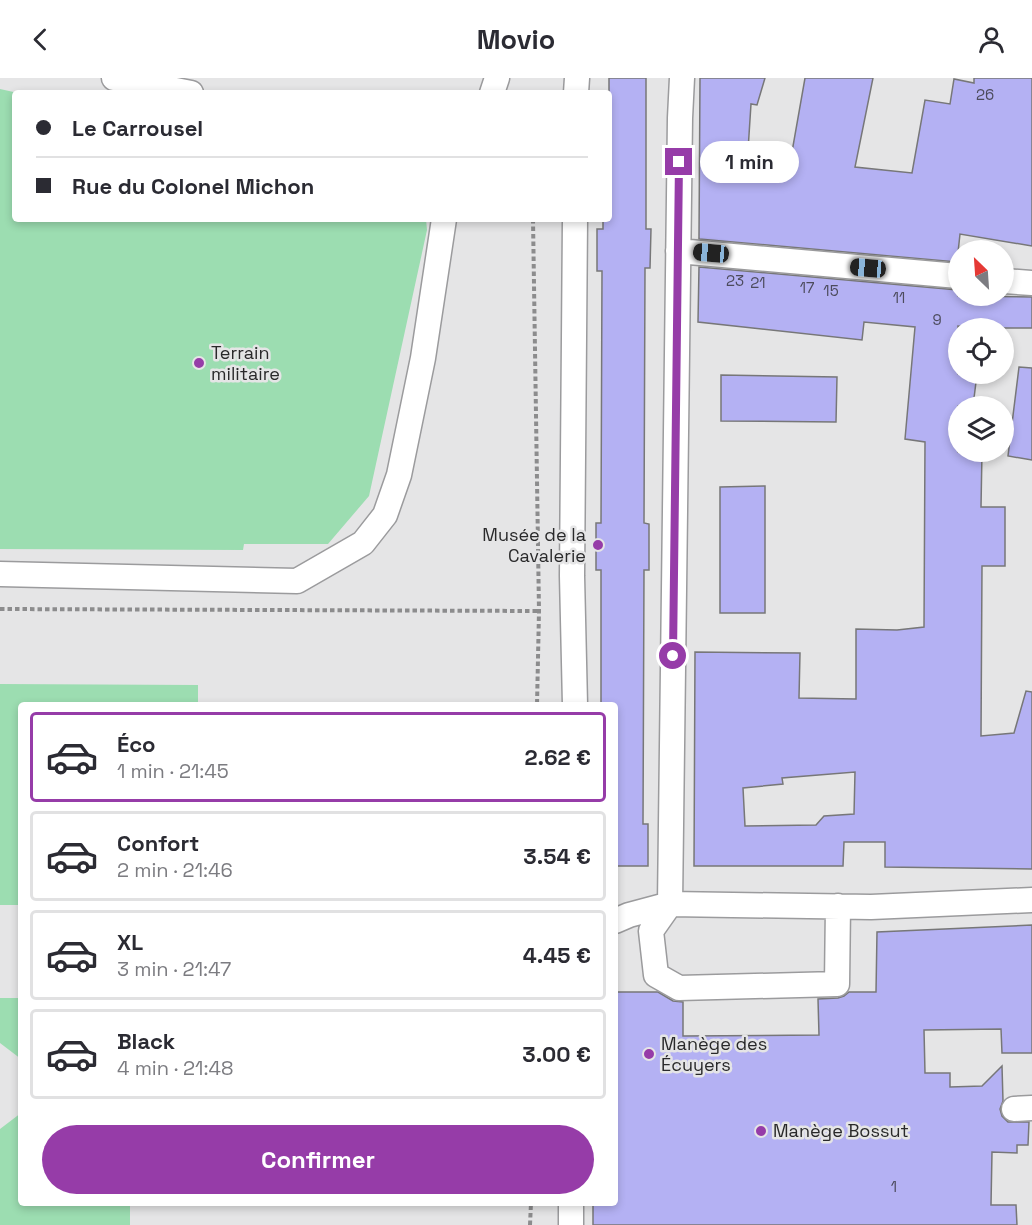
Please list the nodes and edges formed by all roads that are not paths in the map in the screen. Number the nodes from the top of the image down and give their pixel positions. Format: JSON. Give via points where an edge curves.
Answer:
{"nodes":[{"id":1,"x":114,"y":78,"type":"edge"},
{"id":2,"x":682,"y":78,"type":"edge"},
{"id":3,"x":176,"y":90,"type":"edge"},
{"id":4,"x":444,"y":222,"type":"edge"},
{"id":5,"x":575,"y":222,"type":"edge"},
{"id":6,"x":678,"y":251,"type":"junction"},
{"id":7,"x":948,"y":275,"type":"edge"},
{"id":8,"x":1014,"y":282,"type":"edge"},
{"id":9,"x":1032,"y":283,"type":"edge"},
{"id":10,"x":0,"y":574,"type":"edge"},
{"id":11,"x":575,"y":702,"type":"edge"},
{"id":12,"x":1032,"y":900,"type":"edge"},
{"id":13,"x":670,"y":904,"type":"junction"},
{"id":14,"x":838,"y":906,"type":"junction"},
{"id":15,"x":618,"y":920,"type":"edge"},
{"id":16,"x":571,"y":1206,"type":"edge"},
{"id":17,"x":571,"y":1225,"type":"edge"}],
"edges":[{"from":1,"to":3,"type":"street"},
{"from":2,"to":6,"type":"street"},
{"from":4,"to":10,"type":"street","via":[[423,358],[399,475],[386,515],[363,543],[297,581]]},
{"from":5,"to":11,"type":"street"},
{"from":6,"to":7,"type":"street"},
{"from":6,"to":13,"type":"street"},
{"from":8,"to":9,"type":"street"},
{"from":12,"to":14,"type":"street"},
{"from":13,"to":14,"type":"street"},
{"from":13,"to":14,"type":"street","via":[[651,931],[656,975],[679,988],[837,984]]},
{"from":13,"to":15,"type":"street"},
{"from":16,"to":17,"type":"street"}]}
